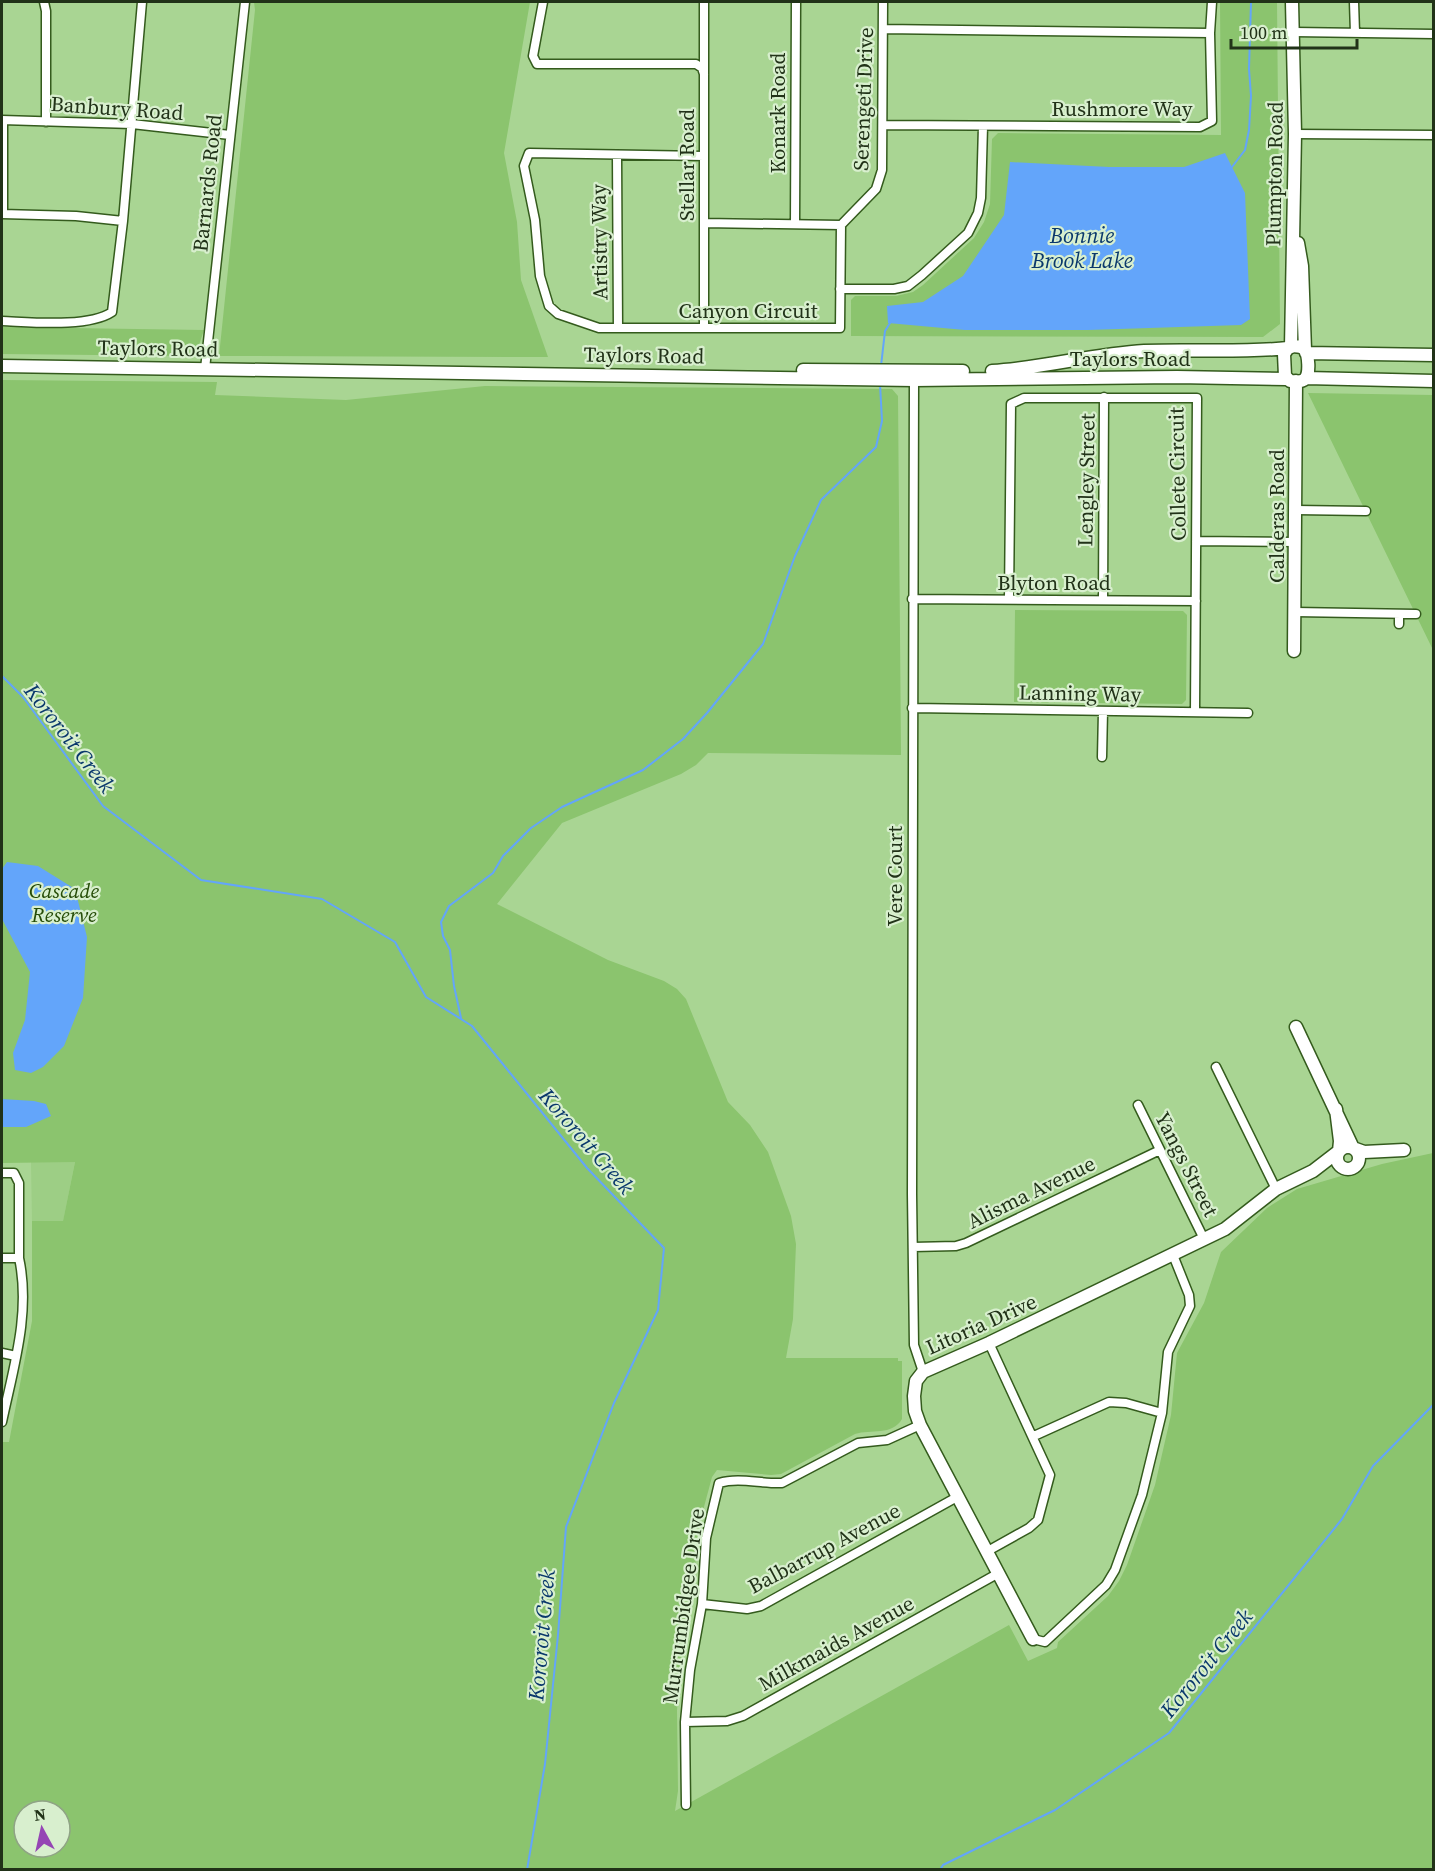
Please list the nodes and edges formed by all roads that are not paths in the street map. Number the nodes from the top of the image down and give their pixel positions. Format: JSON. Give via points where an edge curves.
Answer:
{"nodes":[{"id":1,"x":44,"y":2,"type":"edge"},
{"id":2,"x":142,"y":2,"type":"edge"},
{"id":3,"x":244,"y":2,"type":"edge"},
{"id":4,"x":543,"y":2,"type":"edge"},
{"id":5,"x":704,"y":2,"type":"edge"},
{"id":6,"x":796,"y":2,"type":"edge"},
{"id":7,"x":883,"y":2,"type":"edge"},
{"id":8,"x":1212,"y":2,"type":"edge"},
{"id":9,"x":1292,"y":2,"type":"edge"},
{"id":10,"x":1354,"y":2,"type":"edge"},
{"id":11,"x":883,"y":29,"type":"junction"},
{"id":12,"x":1294,"y":32,"type":"junction"},
{"id":13,"x":1210,"y":33,"type":"junction"},
{"id":14,"x":1355,"y":33,"type":"junction"},
{"id":15,"x":1434,"y":34,"type":"edge"},
{"id":16,"x":705,"y":75,"type":"junction"},
{"id":17,"x":2,"y":121,"type":"edge"},
{"id":18,"x":46,"y":122,"type":"junction"},
{"id":19,"x":132,"y":124,"type":"junction"},
{"id":20,"x":883,"y":125,"type":"junction"},
{"id":21,"x":982,"y":126,"type":"junction"},
{"id":22,"x":1295,"y":134,"type":"junction"},
{"id":23,"x":230,"y":135,"type":"junction"},
{"id":24,"x":1434,"y":135,"type":"edge"},
{"id":25,"x":616,"y":155,"type":"junction"},
{"id":26,"x":704,"y":156,"type":"junction"},
{"id":27,"x":2,"y":214,"type":"edge"},
{"id":28,"x":123,"y":221,"type":"junction"},
{"id":29,"x":1294,"y":221,"type":"junction"},
{"id":30,"x":704,"y":223,"type":"junction"},
{"id":31,"x":795,"y":225,"type":"junction"},
{"id":32,"x":841,"y":225,"type":"junction"},
{"id":33,"x":840,"y":289,"type":"junction"},
{"id":34,"x":2,"y":321,"type":"edge"},
{"id":35,"x":618,"y":328,"type":"junction"},
{"id":36,"x":704,"y":328,"type":"junction"},
{"id":37,"x":1289,"y":348,"type":"junction"},
{"id":38,"x":1306,"y":352,"type":"junction"},
{"id":39,"x":1434,"y":355,"type":"edge"},
{"id":40,"x":2,"y":366,"type":"edge"},
{"id":41,"x":205,"y":369,"type":"junction"},
{"id":42,"x":768,"y":377,"type":"junction"},
{"id":43,"x":1296,"y":379,"type":"junction"},
{"id":44,"x":914,"y":380,"type":"junction"},
{"id":45,"x":1434,"y":381,"type":"edge"},
{"id":46,"x":1104,"y":397,"type":"junction"},
{"id":47,"x":1296,"y":510,"type":"junction"},
{"id":48,"x":1365,"y":511,"type":"dead end"},
{"id":49,"x":1196,"y":541,"type":"junction"},
{"id":50,"x":1296,"y":542,"type":"junction"},
{"id":51,"x":912,"y":599,"type":"junction"},
{"id":52,"x":1009,"y":599,"type":"junction"},
{"id":53,"x":1103,"y":600,"type":"junction"},
{"id":54,"x":1196,"y":602,"type":"junction"},
{"id":55,"x":1295,"y":612,"type":"junction"},
{"id":56,"x":1399,"y":614,"type":"junction"},
{"id":57,"x":1416,"y":614,"type":"dead end"},
{"id":58,"x":1399,"y":624,"type":"dead end"},
{"id":59,"x":1294,"y":651,"type":"dead end"},
{"id":60,"x":912,"y":708,"type":"junction"},
{"id":61,"x":1103,"y":711,"type":"junction"},
{"id":62,"x":1195,"y":712,"type":"junction"},
{"id":63,"x":1248,"y":713,"type":"dead end"},
{"id":64,"x":1102,"y":757,"type":"dead end"},
{"id":65,"x":1296,"y":1028,"type":"dead end"},
{"id":66,"x":1216,"y":1067,"type":"dead end"},
{"id":67,"x":1138,"y":1105,"type":"dead end"},
{"id":68,"x":1336,"y":1109,"type":"junction"},
{"id":69,"x":1353,"y":1148,"type":"junction"},
{"id":70,"x":1160,"y":1150,"type":"junction"},
{"id":71,"x":1339,"y":1151,"type":"junction"},
{"id":72,"x":1357,"y":1164,"type":"junction"},
{"id":73,"x":1344,"y":1168,"type":"junction"},
{"id":74,"x":2,"y":1173,"type":"edge"},
{"id":75,"x":1295,"y":1180,"type":"junction"},
{"id":76,"x":1276,"y":1189,"type":"junction"},
{"id":77,"x":1204,"y":1239,"type":"junction"},
{"id":78,"x":914,"y":1247,"type":"junction"},
{"id":79,"x":1173,"y":1255,"type":"junction"},
{"id":80,"x":2,"y":1258,"type":"edge"},
{"id":81,"x":19,"y":1258,"type":"junction"},
{"id":82,"x":989,"y":1343,"type":"junction"},
{"id":83,"x":2,"y":1353,"type":"edge"},
{"id":84,"x":16,"y":1356,"type":"junction"},
{"id":85,"x":923,"y":1372,"type":"junction"},
{"id":86,"x":1162,"y":1413,"type":"junction"},
{"id":87,"x":2,"y":1422,"type":"edge"},
{"id":88,"x":920,"y":1425,"type":"junction"},
{"id":89,"x":1034,"y":1436,"type":"junction"},
{"id":90,"x":957,"y":1497,"type":"junction"},
{"id":91,"x":986,"y":1552,"type":"junction"},
{"id":92,"x":997,"y":1574,"type":"junction"},
{"id":93,"x":702,"y":1605,"type":"junction"},
{"id":94,"x":1039,"y":1641,"type":"joint"},
{"id":95,"x":686,"y":1722,"type":"junction"},
{"id":96,"x":686,"y":1805,"type":"dead end"}],
"edges":[{"from":1,"to":18,"type":"street"},
{"from":2,"to":19,"type":"street"},
{"from":3,"to":23,"type":"street","name":"Barnards Road"},
{"from":4,"to":16,"type":"street","via":[[533,56],[537,64],[696,64]]},
{"from":5,"to":16,"type":"street","name":"Stellar Road"},
{"from":6,"to":31,"type":"street","name":"Konark Road"},
{"from":7,"to":11,"type":"street","name":"Serengeti Drive"},
{"from":8,"to":13,"type":"street"},
{"from":9,"to":12,"type":"street","name":"Plumpton Road"},
{"from":10,"to":14,"type":"street"},
{"from":11,"to":13,"type":"street"},
{"from":11,"to":20,"type":"street","name":"Serengeti Drive"},
{"from":12,"to":14,"type":"street"},
{"from":12,"to":22,"type":"street","name":"Plumpton Road"},
{"from":13,"to":21,"type":"street","name":"Rushmore Way","via":[[1212,121],[1200,127]]},
{"from":14,"to":15,"type":"street"},
{"from":16,"to":26,"type":"street","name":"Stellar Road"},
{"from":17,"to":18,"type":"street","name":"Banbury Road"},
{"from":17,"to":27,"type":"street"},
{"from":18,"to":19,"type":"street","name":"Banbury Road"},
{"from":19,"to":23,"type":"street","name":"Banbury Road"},
{"from":19,"to":28,"type":"street"},
{"from":20,"to":21,"type":"street"},
{"from":20,"to":32,"type":"street","name":"Serengeti Drive","via":[[882,170],[876,189]]},
{"from":21,"to":33,"type":"street","via":[[981,198],[968,233],[908,285],[894,289]]},
{"from":22,"to":24,"type":"street"},
{"from":22,"to":29,"type":"street","name":"Plumpton Road"},
{"from":23,"to":41,"type":"street","name":"Barnards Road"},
{"from":25,"to":26,"type":"street"},
{"from":25,"to":35,"type":"street","name":"Artistry Way"},
{"from":25,"to":35,"type":"street","name":"Canyon Circuit","via":[[529,153],[524,166],[535,220],[540,276],[549,306],[558,314],[599,328]]},
{"from":26,"to":30,"type":"street","name":"Stellar Road"},
{"from":27,"to":28,"type":"street"},
{"from":28,"to":34,"type":"street","via":[[112,312],[105,317],[70,323]]},
{"from":29,"to":37,"type":"street","name":"Plumpton Road"},
{"from":29,"to":38,"type":"street","via":[[1302,266]]},
{"from":30,"to":31,"type":"street"},
{"from":30,"to":36,"type":"street","name":"Stellar Road"},
{"from":31,"to":32,"type":"street"},
{"from":32,"to":33,"type":"street","name":"Canyon Circuit"},
{"from":33,"to":36,"type":"street","name":"Canyon Circuit","via":[[840,328]]},
{"from":35,"to":36,"type":"street","name":"Canyon Circuit"},
{"from":37,"to":38,"type":"street","via":[[1299,346]]},
{"from":37,"to":42,"type":"street","via":[[1144,351],[978,372],[801,370],[778,371]]},
{"from":37,"to":43,"type":"street","name":"Plumpton Road","via":[[1284,354]]},
{"from":38,"to":39,"type":"street"},
{"from":38,"to":43,"type":"street"},
{"from":40,"to":41,"type":"street","name":"Taylors Road"},
{"from":41,"to":42,"type":"street","name":"Taylors Road"},
{"from":42,"to":44,"type":"street","name":"Taylors Road"},
{"from":43,"to":44,"type":"street","name":"Taylors Road"},
{"from":43,"to":45,"type":"street","name":"Taylors Road"},
{"from":43,"to":47,"type":"street","name":"Calderas Road"},
{"from":44,"to":51,"type":"street","name":"Vere Court"},
{"from":46,"to":49,"type":"street","name":"Collete Circuit","via":[[1197,398]]},
{"from":46,"to":52,"type":"street","name":"Collete Circuit","via":[[1024,398],[1011,404]]},
{"from":46,"to":53,"type":"street","name":"Lengley Street"},
{"from":47,"to":48,"type":"street"},
{"from":47,"to":50,"type":"street","name":"Calderas Road"},
{"from":49,"to":50,"type":"street"},
{"from":49,"to":54,"type":"street","name":"Collete Circuit"},
{"from":50,"to":55,"type":"street","name":"Calderas Road"},
{"from":51,"to":52,"type":"street","name":"Blyton Road"},
{"from":51,"to":60,"type":"street","name":"Vere Court"},
{"from":52,"to":53,"type":"street","name":"Blyton Road"},
{"from":53,"to":54,"type":"street","name":"Blyton Road"},
{"from":54,"to":62,"type":"street","name":"Collete Circuit"},
{"from":55,"to":56,"type":"street"},
{"from":55,"to":59,"type":"street","name":"Calderas Road"},
{"from":56,"to":57,"type":"street"},
{"from":56,"to":58,"type":"street"},
{"from":60,"to":61,"type":"street","name":"Lanning Way"},
{"from":60,"to":78,"type":"street","name":"Vere Court"},
{"from":61,"to":62,"type":"street","name":"Lanning Way"},
{"from":61,"to":64,"type":"street"},
{"from":62,"to":63,"type":"street","name":"Lanning Way"},
{"from":65,"to":68,"type":"street"},
{"from":66,"to":76,"type":"street"},
{"from":67,"to":70,"type":"street","name":"Yangs Street"},
{"from":68,"to":69,"type":"street"},
{"from":68,"to":71,"type":"street"},
{"from":69,"to":71,"type":"street","name":"Litoria Drive"},
{"from":69,"to":72,"type":"street","via":[[1358,1154]]},
{"from":69,"to":72,"type":"street","name":"Litoria Drive","via":[[1364,1152],[1404,1150]]},
{"from":70,"to":77,"type":"street","name":"Yangs Street"},
{"from":70,"to":78,"type":"street","name":"Alisma Avenue","via":[[966,1243]]},
{"from":71,"to":73,"type":"street","via":[[1337,1161]]},
{"from":71,"to":75,"type":"street","name":"Litoria Drive"},
{"from":72,"to":73,"type":"street","name":"Litoria Drive","via":[[1351,1169]]},
{"from":73,"to":75,"type":"street","name":"Litoria Drive"},
{"from":74,"to":81,"type":"street","via":[[14,1173],[19,1183]]},
{"from":75,"to":76,"type":"street","name":"Litoria Drive"},
{"from":76,"to":77,"type":"street","name":"Litoria Drive","via":[[1225,1229]]},
{"from":77,"to":79,"type":"street","name":"Litoria Drive"},
{"from":78,"to":85,"type":"street","name":"Vere Court","via":[[914,1345]]},
{"from":79,"to":82,"type":"street","name":"Litoria Drive"},
{"from":79,"to":86,"type":"street","via":[[1190,1306],[1168,1352]]},
{"from":80,"to":81,"type":"street"},
{"from":81,"to":84,"type":"street","via":[[23,1273],[23,1319]]},
{"from":82,"to":85,"type":"street","name":"Litoria Drive"},
{"from":82,"to":89,"type":"street"},
{"from":83,"to":84,"type":"street"},
{"from":84,"to":87,"type":"street"},
{"from":85,"to":88,"type":"street","name":"Litoria Drive","via":[[916,1381],[914,1396]]},
{"from":86,"to":89,"type":"street","via":[[1109,1402]]},
{"from":86,"to":94,"type":"street","via":[[1142,1495],[1115,1570],[1106,1585]]},
{"from":88,"to":90,"type":"street","name":"Litoria Drive"},
{"from":88,"to":93,"type":"street","name":"Murrumbidgee Drive","via":[[887,1440],[858,1443],[782,1483],[719,1483],[706,1538]]},
{"from":89,"to":91,"type":"street","via":[[1050,1475],[1038,1520]]},
{"from":90,"to":91,"type":"street","name":"Litoria Drive"},
{"from":90,"to":93,"type":"street","name":"Balbarrup Avenue","via":[[761,1606],[747,1609]]},
{"from":91,"to":92,"type":"street","name":"Litoria Drive"},
{"from":92,"to":94,"type":"street","name":"Litoria Drive"},
{"from":92,"to":95,"type":"street","name":"Milkmaids Avenue","via":[[743,1716],[727,1721]]},
{"from":93,"to":95,"type":"street","name":"Murrumbidgee Drive","via":[[690,1670]]},
{"from":95,"to":96,"type":"street","name":"Murrumbidgee Drive"}]}
